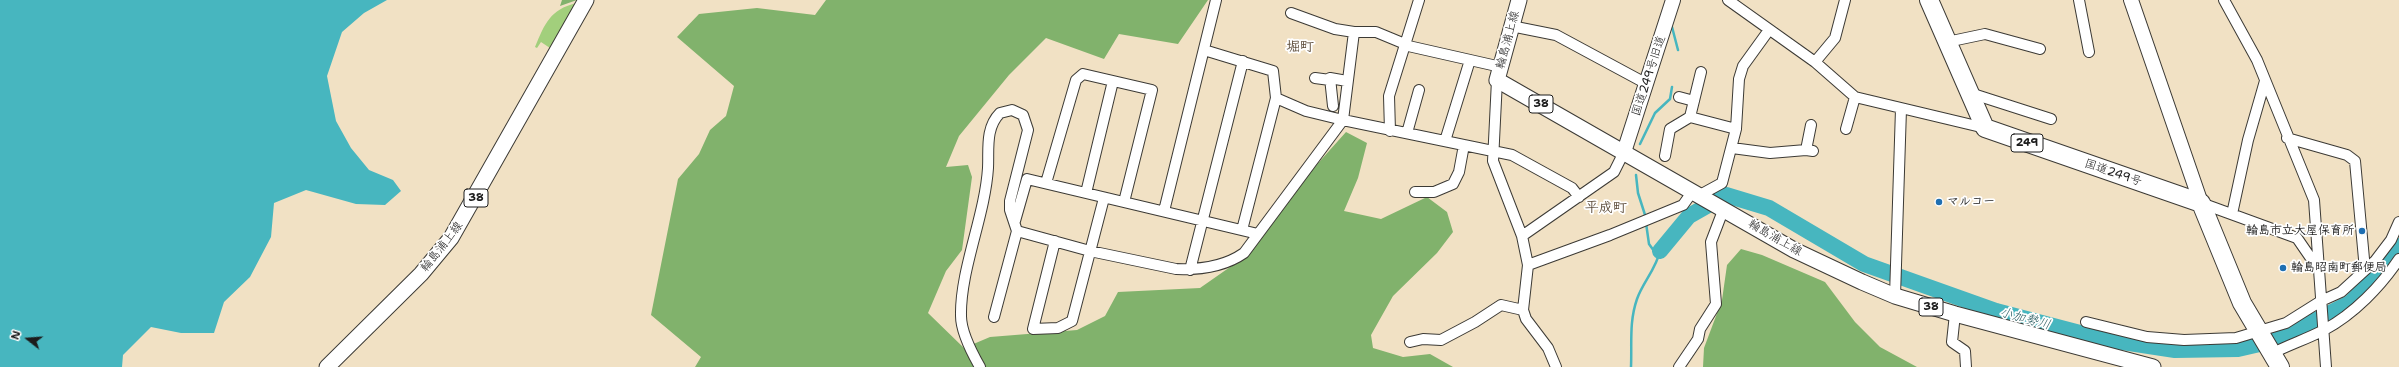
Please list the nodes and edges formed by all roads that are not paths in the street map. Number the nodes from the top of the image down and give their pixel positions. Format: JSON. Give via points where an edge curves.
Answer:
{"nodes":[{"id":1,"x":586,"y":0,"type":"edge"},
{"id":2,"x":1216,"y":0,"type":"edge"},
{"id":3,"x":1419,"y":0,"type":"edge"},
{"id":4,"x":1519,"y":0,"type":"edge"},
{"id":5,"x":1673,"y":0,"type":"edge"},
{"id":6,"x":1728,"y":0,"type":"edge"},
{"id":7,"x":1845,"y":0,"type":"edge"},
{"id":8,"x":1929,"y":0,"type":"edge"},
{"id":9,"x":2079,"y":0,"type":"edge"},
{"id":10,"x":2131,"y":0,"type":"edge"},
{"id":11,"x":2224,"y":0,"type":"edge"},
{"id":12,"x":1291,"y":12,"type":"dead end"},
{"id":13,"x":1511,"y":26,"type":"junction"},
{"id":14,"x":1770,"y":30,"type":"junction"},
{"id":15,"x":1354,"y":32,"type":"junction"},
{"id":16,"x":1948,"y":42,"type":"junction"},
{"id":17,"x":1404,"y":44,"type":"junction"},
{"id":18,"x":2040,"y":49,"type":"dead end"},
{"id":19,"x":1204,"y":50,"type":"junction"},
{"id":20,"x":2089,"y":52,"type":"dead end"},
{"id":21,"x":1470,"y":60,"type":"junction"},
{"id":22,"x":1243,"y":61,"type":"junction"},
{"id":23,"x":1814,"y":62,"type":"junction"},
{"id":24,"x":1701,"y":72,"type":"dead end"},
{"id":25,"x":1499,"y":74,"type":"junction"},
{"id":26,"x":1315,"y":78,"type":"dead end"},
{"id":27,"x":1330,"y":80,"type":"junction"},
{"id":28,"x":1113,"y":81,"type":"junction"},
{"id":29,"x":1347,"y":81,"type":"junction"},
{"id":30,"x":2265,"y":81,"type":"junction"},
{"id":31,"x":1646,"y":84,"type":"junction"},
{"id":32,"x":1419,"y":90,"type":"dead end"},
{"id":33,"x":1970,"y":93,"type":"junction"},
{"id":34,"x":1679,"y":97,"type":"dead end"},
{"id":35,"x":1855,"y":97,"type":"junction"},
{"id":36,"x":1276,"y":98,"type":"junction"},
{"id":37,"x":1694,"y":100,"type":"junction"},
{"id":38,"x":1334,"y":106,"type":"dead end"},
{"id":39,"x":1901,"y":109,"type":"junction"},
{"id":40,"x":1690,"y":117,"type":"junction"},
{"id":41,"x":2051,"y":119,"type":"dead end"},
{"id":42,"x":1343,"y":120,"type":"junction"},
{"id":43,"x":1811,"y":126,"type":"dead end"},
{"id":44,"x":1985,"y":128,"type":"junction"},
{"id":45,"x":1736,"y":129,"type":"junction"},
{"id":46,"x":1846,"y":129,"type":"dead end"},
{"id":47,"x":1390,"y":130,"type":"junction"},
{"id":48,"x":1407,"y":133,"type":"junction"},
{"id":49,"x":2287,"y":138,"type":"junction"},
{"id":50,"x":1445,"y":140,"type":"junction"},
{"id":51,"x":1464,"y":145,"type":"junction"},
{"id":52,"x":1732,"y":148,"type":"junction"},
{"id":53,"x":1493,"y":150,"type":"junction"},
{"id":54,"x":1624,"y":152,"type":"junction"},
{"id":55,"x":1665,"y":156,"type":"dead end"},
{"id":56,"x":1046,"y":183,"type":"junction"},
{"id":57,"x":1416,"y":192,"type":"dead end"},
{"id":58,"x":1086,"y":193,"type":"junction"},
{"id":59,"x":1699,"y":194,"type":"junction"},
{"id":60,"x":1579,"y":197,"type":"junction"},
{"id":61,"x":1104,"y":198,"type":"junction"},
{"id":62,"x":1124,"y":202,"type":"junction"},
{"id":63,"x":2201,"y":203,"type":"junction"},
{"id":64,"x":1724,"y":208,"type":"junction"},
{"id":65,"x":1164,"y":211,"type":"junction"},
{"id":66,"x":2232,"y":214,"type":"junction"},
{"id":67,"x":1202,"y":221,"type":"junction"},
{"id":68,"x":2399,"y":222,"type":"edge"},
{"id":69,"x":1016,"y":226,"type":"junction"},
{"id":70,"x":1242,"y":230,"type":"junction"},
{"id":71,"x":1258,"y":234,"type":"junction"},
{"id":72,"x":1522,"y":236,"type":"junction"},
{"id":73,"x":1055,"y":241,"type":"junction"},
{"id":74,"x":1090,"y":251,"type":"junction"},
{"id":75,"x":2399,"y":259,"type":"edge"},
{"id":76,"x":1528,"y":265,"type":"junction"},
{"id":77,"x":1190,"y":270,"type":"junction"},
{"id":78,"x":2319,"y":270,"type":"junction"},
{"id":79,"x":2365,"y":270,"type":"junction"},
{"id":80,"x":1894,"y":290,"type":"junction"},
{"id":81,"x":2321,"y":306,"type":"junction"},
{"id":82,"x":1523,"y":310,"type":"junction"},
{"id":83,"x":1956,"y":314,"type":"junction"},
{"id":84,"x":994,"y":317,"type":"dead end"},
{"id":85,"x":2086,"y":322,"type":"dead end"},
{"id":86,"x":2323,"y":328,"type":"junction"},
{"id":87,"x":2258,"y":332,"type":"junction"},
{"id":88,"x":1410,"y":342,"type":"dead end"},
{"id":89,"x":2274,"y":360,"type":"edge"},
{"id":90,"x":327,"y":367,"type":"edge"},
{"id":91,"x":980,"y":367,"type":"edge"},
{"id":92,"x":1556,"y":367,"type":"edge"},
{"id":93,"x":1679,"y":367,"type":"edge"},
{"id":94,"x":1966,"y":367,"type":"edge"},
{"id":95,"x":2153,"y":367,"type":"edge"},
{"id":96,"x":2326,"y":367,"type":"edge"}],
"edges":[{"from":1,"to":90,"type":"main road","name":"輪島浦上線","number":"38","via":[[451,238],[421,274]]},
{"from":2,"to":19,"type":"street"},
{"from":3,"to":17,"type":"street"},
{"from":4,"to":13,"type":"main road","name":"輪島浦上線"},
{"from":5,"to":31,"type":"street","name":"国道249号旧道"},
{"from":6,"to":14,"type":"street"},
{"from":7,"to":23,"type":"street","via":[[1835,38]]},
{"from":8,"to":16,"type":"highway"},
{"from":9,"to":20,"type":"street"},
{"from":10,"to":63,"type":"street"},
{"from":11,"to":30,"type":"street","via":[[2257,60]]},
{"from":12,"to":15,"type":"street","via":[[1329,27]]},
{"from":13,"to":25,"type":"main road","name":"輪島浦上線"},
{"from":13,"to":31,"type":"street","via":[[1556,35]]},
{"from":14,"to":23,"type":"street"},
{"from":14,"to":45,"type":"street","via":[[1743,66],[1738,85]]},
{"from":15,"to":17,"type":"street","via":[[1376,32]]},
{"from":15,"to":29,"type":"street"},
{"from":16,"to":18,"type":"street","via":[[1985,34]]},
{"from":16,"to":33,"type":"highway"},
{"from":17,"to":21,"type":"street"},
{"from":17,"to":47,"type":"street","via":[[1389,96]]},
{"from":19,"to":22,"type":"street"},
{"from":19,"to":65,"type":"street"},
{"from":21,"to":25,"type":"street"},
{"from":21,"to":50,"type":"street"},
{"from":22,"to":36,"type":"street","via":[[1273,71]]},
{"from":22,"to":67,"type":"street"},
{"from":23,"to":35,"type":"street"},
{"from":24,"to":37,"type":"street"},
{"from":25,"to":53,"type":"street"},
{"from":25,"to":54,"type":"main road","name":"輪島浦上線","number":"38"},
{"from":26,"to":27,"type":"street"},
{"from":27,"to":29,"type":"street"},
{"from":27,"to":38,"type":"street"},
{"from":28,"to":56,"type":"street","via":[[1083,74],[1076,80]]},
{"from":28,"to":58,"type":"street"},
{"from":28,"to":62,"type":"street","via":[[1152,90]]},
{"from":29,"to":42,"type":"street"},
{"from":30,"to":49,"type":"street"},
{"from":30,"to":66,"type":"street","via":[[2248,140]]},
{"from":31,"to":54,"type":"street","name":"国道249号旧道"},
{"from":32,"to":48,"type":"street"},
{"from":33,"to":41,"type":"street"},
{"from":33,"to":44,"type":"highway"},
{"from":34,"to":37,"type":"street"},
{"from":35,"to":39,"type":"street"},
{"from":35,"to":46,"type":"street"},
{"from":36,"to":42,"type":"street","via":[[1306,111]]},
{"from":36,"to":70,"type":"street"},
{"from":37,"to":40,"type":"street"},
{"from":39,"to":44,"type":"street"},
{"from":39,"to":80,"type":"street"},
{"from":40,"to":45,"type":"street"},
{"from":40,"to":55,"type":"street","via":[[1670,129]]},
{"from":42,"to":47,"type":"street"},
{"from":42,"to":71,"type":"street"},
{"from":43,"to":52,"type":"street","via":[[1810,150],[1770,153]]},
{"from":44,"to":63,"type":"highway","name":"国道249号","number":"249"},
{"from":45,"to":52,"type":"street"},
{"from":47,"to":48,"type":"street"},
{"from":48,"to":50,"type":"street"},
{"from":49,"to":78,"type":"street","via":[[2314,200]]},
{"from":49,"to":79,"type":"street","via":[[2347,155],[2355,161]]},
{"from":50,"to":51,"type":"street"},
{"from":51,"to":53,"type":"street"},
{"from":51,"to":57,"type":"street","via":[[1453,184],[1434,192]]},
{"from":52,"to":59,"type":"street","via":[[1722,183]]},
{"from":53,"to":60,"type":"street","via":[[1512,155],[1572,188]]},
{"from":53,"to":72,"type":"street","via":[[1492,161]]},
{"from":54,"to":59,"type":"main road","name":"輪島浦上線","number":"38"},
{"from":54,"to":60,"type":"street","via":[[1614,172]]},
{"from":56,"to":58,"type":"street"},
{"from":56,"to":69,"type":"street","via":[[1027,178]]},
{"from":58,"to":61,"type":"street"},
{"from":59,"to":64,"type":"main road","name":"輪島浦上線","number":"38"},
{"from":59,"to":76,"type":"street","via":[[1683,205],[1648,220]]},
{"from":60,"to":72,"type":"street"},
{"from":61,"to":62,"type":"street"},
{"from":61,"to":74,"type":"street"},
{"from":62,"to":65,"type":"street"},
{"from":63,"to":66,"type":"street"},
{"from":63,"to":87,"type":"highway","via":[[2228,273]]},
{"from":64,"to":80,"type":"main road","name":"輪島浦上線","number":"38","via":[[1794,250]]},
{"from":64,"to":93,"type":"street","via":[[1711,242],[1716,304],[1700,329],[1698,339]]},
{"from":65,"to":67,"type":"street"},
{"from":66,"to":78,"type":"street","via":[[2297,238]]},
{"from":67,"to":70,"type":"street"},
{"from":67,"to":77,"type":"street"},
{"from":68,"to":79,"type":"street","via":[[2391,240]]},
{"from":69,"to":73,"type":"street"},
{"from":69,"to":84,"type":"street"},
{"from":69,"to":91,"type":"street","via":[[1010,210],[1010,201],[1028,130],[1023,115],[1012,110],[1000,113],[991,128],[988,170],[960,317],[973,355]]},
{"from":70,"to":71,"type":"street"},
{"from":71,"to":77,"type":"street","via":[[1244,253],[1230,263]]},
{"from":72,"to":76,"type":"street"},
{"from":73,"to":74,"type":"street"},
{"from":73,"to":74,"type":"street","via":[[1033,329],[1058,328],[1072,321]]},
{"from":74,"to":77,"type":"street"},
{"from":75,"to":86,"type":"street","via":[[2389,273],[2343,319]]},
{"from":76,"to":82,"type":"street"},
{"from":78,"to":81,"type":"street"},
{"from":79,"to":81,"type":"street"},
{"from":80,"to":83,"type":"main road","name":"輪島浦上線","number":"38"},
{"from":81,"to":86,"type":"street"},
{"from":81,"to":87,"type":"street","via":[[2286,323]]},
{"from":82,"to":88,"type":"street","via":[[1501,305],[1441,340],[1423,339]]},
{"from":82,"to":92,"type":"street","via":[[1526,319],[1548,348]]},
{"from":83,"to":94,"type":"street","via":[[1952,342],[1965,351]]},
{"from":83,"to":95,"type":"main road","name":"輪島浦上線","number":"38"},
{"from":85,"to":87,"type":"street","via":[[2147,337],[2184,340],[2236,338]]},
{"from":86,"to":89,"type":"street"},
{"from":86,"to":96,"type":"street"},
{"from":87,"to":89,"type":"highway"}]}
